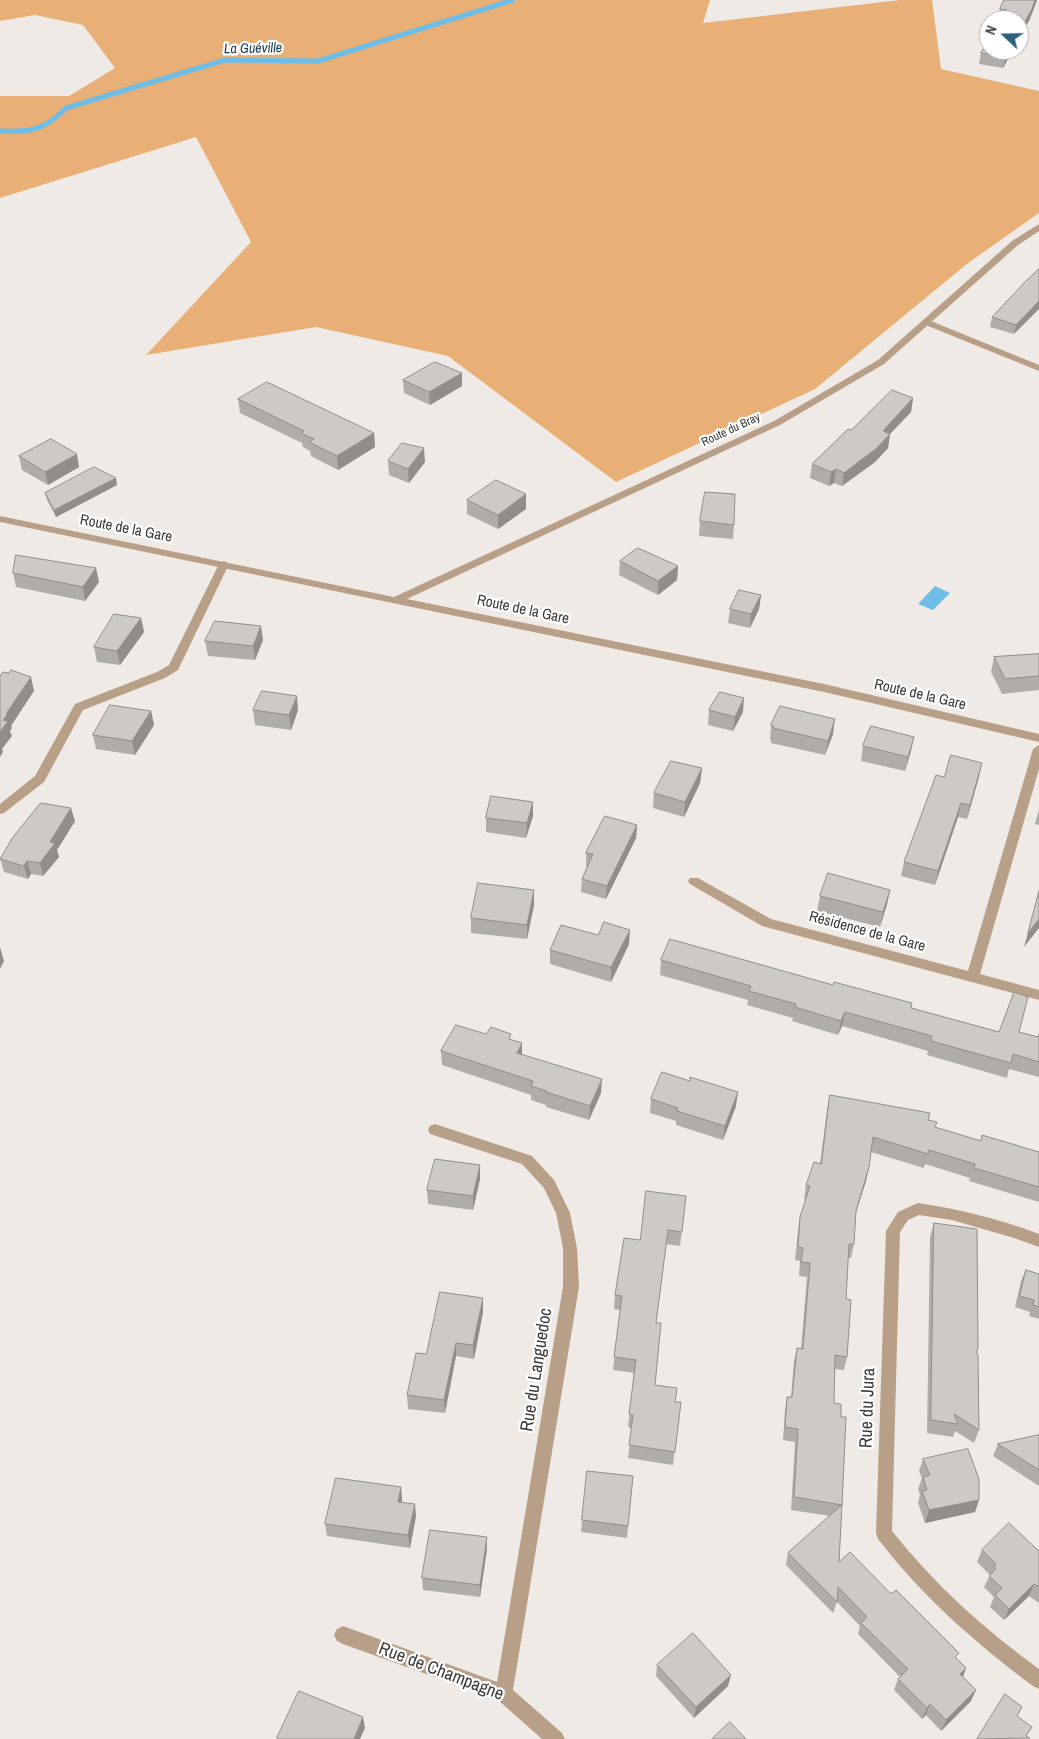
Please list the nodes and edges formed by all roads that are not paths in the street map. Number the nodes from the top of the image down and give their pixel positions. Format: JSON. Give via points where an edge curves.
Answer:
{"nodes":[{"id":1,"x":1039,"y":227,"type":"edge"},
{"id":2,"x":926,"y":322,"type":"junction"},
{"id":3,"x":1039,"y":368,"type":"edge"},
{"id":4,"x":0,"y":519,"type":"edge"},
{"id":5,"x":224,"y":564,"type":"junction"},
{"id":6,"x":398,"y":600,"type":"junction"},
{"id":7,"x":1039,"y":738,"type":"edge"},
{"id":8,"x":1039,"y":749,"type":"edge"},
{"id":9,"x":0,"y":810,"type":"edge"},
{"id":10,"x":694,"y":881,"type":"dead end"},
{"id":11,"x":974,"y":977,"type":"junction"},
{"id":12,"x":1039,"y":995,"type":"edge"},
{"id":13,"x":435,"y":1130,"type":"dead end"},
{"id":14,"x":1039,"y":1241,"type":"edge"},
{"id":15,"x":344,"y":1635,"type":"dead end"},
{"id":16,"x":1039,"y":1680,"type":"edge"},
{"id":17,"x":504,"y":1693,"type":"junction"},
{"id":18,"x":556,"y":1739,"type":"edge"}],
"edges":[{"from":1,"to":2,"type":"street","name":"Route du Bray","via":[[1015,243]]},
{"from":2,"to":3,"type":"street"},
{"from":2,"to":6,"type":"street","name":"Route du Bray","via":[[881,362],[777,423]]},
{"from":4,"to":5,"type":"street","name":"Route de la Gare"},
{"from":5,"to":6,"type":"street","name":"Route de la Gare"},
{"from":5,"to":9,"type":"street","via":[[174,667],[79,707],[40,779]]},
{"from":6,"to":7,"type":"street","name":"Route de la Gare","via":[[814,686]]},
{"from":8,"to":11,"type":"street"},
{"from":10,"to":11,"type":"street","name":"Résidence de la Gare","via":[[767,923]]},
{"from":11,"to":12,"type":"street","name":"Résidence de la Gare"},
{"from":13,"to":17,"type":"street","name":"Rue du Languedoc","via":[[527,1160],[549,1184],[563,1213],[570,1248],[571,1287]]},
{"from":14,"to":16,"type":"street","name":"Rue du Jura","via":[[952,1214],[918,1209],[903,1216],[893,1231],[884,1533],[951,1609]]},
{"from":15,"to":17,"type":"street","name":"Rue de Champagne"},
{"from":17,"to":18,"type":"street","name":"Rue de Champagne"}]}
